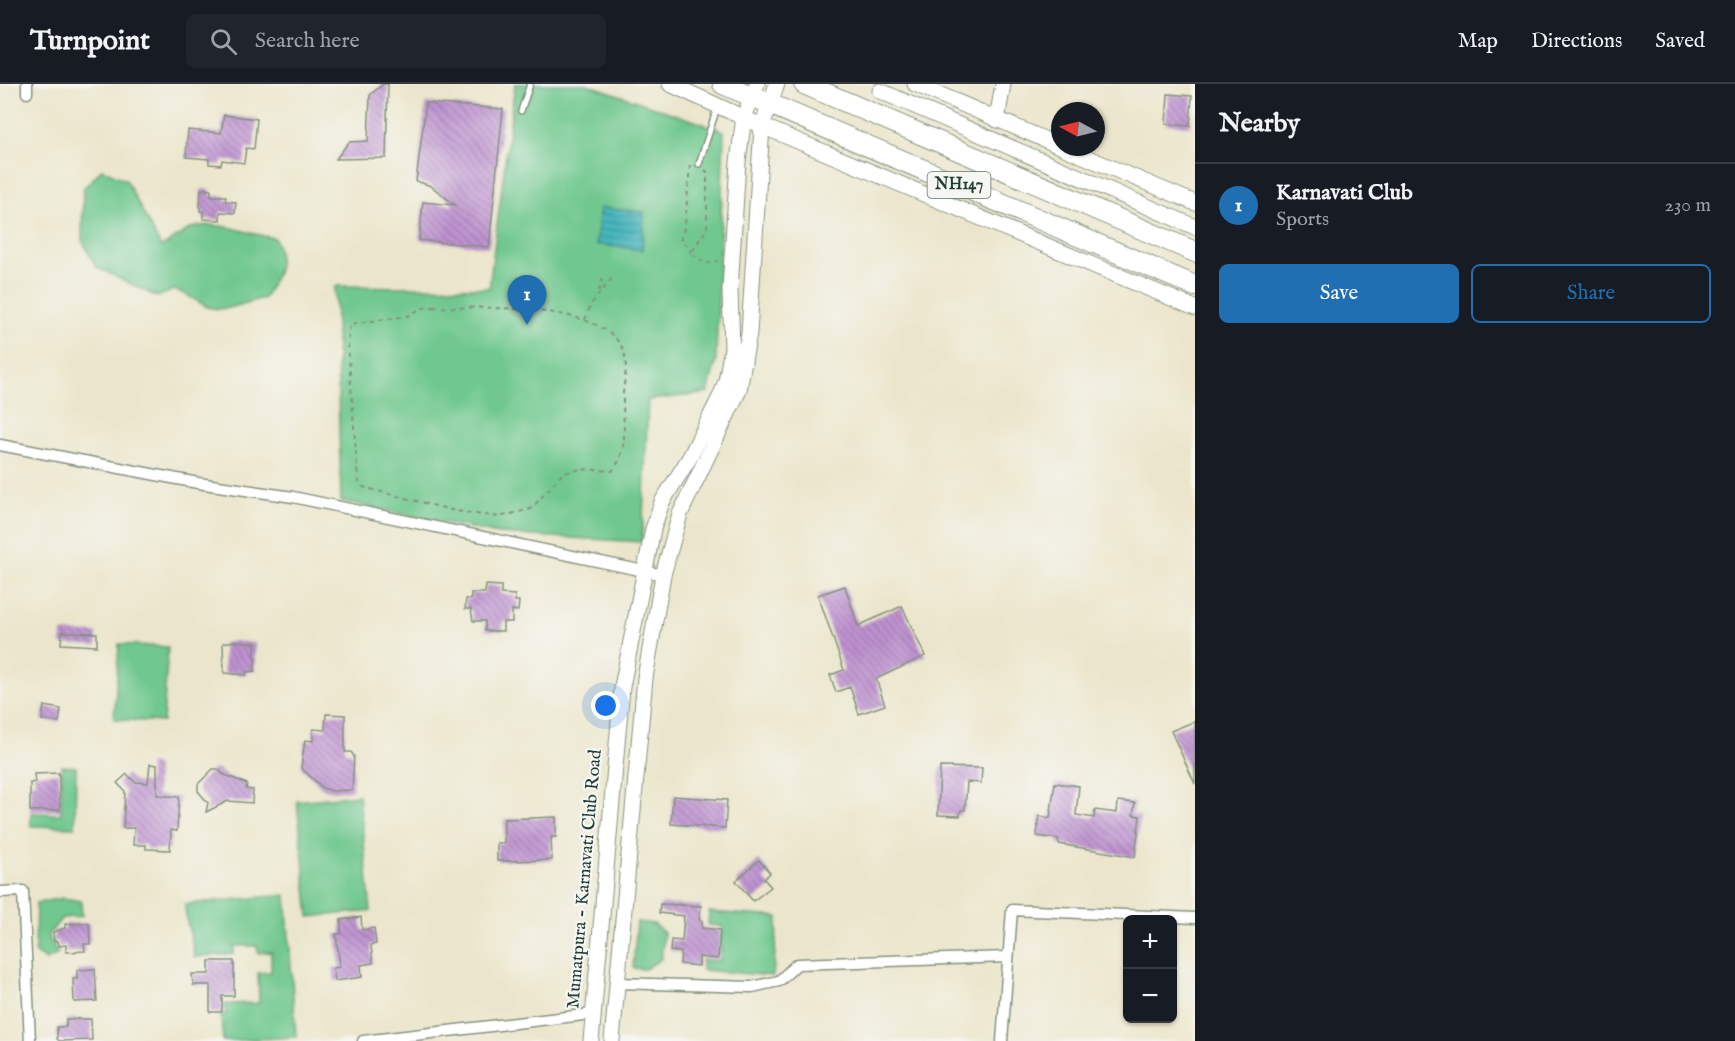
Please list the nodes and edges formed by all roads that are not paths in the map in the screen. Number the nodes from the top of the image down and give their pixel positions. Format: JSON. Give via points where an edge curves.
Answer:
{"nodes":[{"id":1,"x":530,"y":84,"type":"edge"},
{"id":2,"x":670,"y":84,"type":"edge"},
{"id":3,"x":723,"y":84,"type":"edge"},
{"id":4,"x":777,"y":84,"type":"edge"},
{"id":5,"x":804,"y":84,"type":"edge"},
{"id":6,"x":915,"y":84,"type":"edge"},
{"id":7,"x":1003,"y":84,"type":"edge"},
{"id":8,"x":881,"y":87,"type":"edge"},
{"id":9,"x":759,"y":95,"type":"edge"},
{"id":10,"x":718,"y":105,"type":"junction"},
{"id":11,"x":521,"y":111,"type":"dead end"},
{"id":12,"x":872,"y":113,"type":"junction"},
{"id":13,"x":744,"y":117,"type":"junction"},
{"id":14,"x":997,"y":120,"type":"junction"},
{"id":15,"x":762,"y":126,"type":"junction"},
{"id":16,"x":1051,"y":143,"type":"edge"},
{"id":17,"x":1083,"y":156,"type":"edge"},
{"id":18,"x":699,"y":164,"type":"road end"},
{"id":19,"x":1195,"y":203,"type":"edge"},
{"id":20,"x":1195,"y":227,"type":"edge"},
{"id":21,"x":1195,"y":252,"type":"edge"},
{"id":22,"x":1195,"y":286,"type":"edge"},
{"id":23,"x":1195,"y":308,"type":"edge"},
{"id":24,"x":0,"y":445,"type":"edge"},
{"id":25,"x":645,"y":572,"type":"junction"},
{"id":26,"x":663,"y":575,"type":"junction"},
{"id":27,"x":0,"y":891,"type":"edge"},
{"id":28,"x":1195,"y":918,"type":"edge"},
{"id":29,"x":1008,"y":957,"type":"junction"},
{"id":30,"x":617,"y":983,"type":"junction"},
{"id":31,"x":592,"y":1014,"type":"junction"},
{"id":32,"x":30,"y":1041,"type":"edge"},
{"id":33,"x":363,"y":1041,"type":"edge"},
{"id":34,"x":591,"y":1041,"type":"edge"},
{"id":35,"x":612,"y":1041,"type":"edge"},
{"id":36,"x":1002,"y":1041,"type":"edge"}],
"edges":[{"from":1,"to":11,"type":"lane"},
{"from":2,"to":10,"type":"street"},
{"from":3,"to":9,"type":"highway","number":"NH147"},
{"from":4,"to":9,"type":"street"},
{"from":5,"to":12,"type":"highway","number":"NH147"},
{"from":6,"to":14,"type":"street"},
{"from":7,"to":14,"type":"street"},
{"from":8,"to":12,"type":"street"},
{"from":8,"to":20,"type":"street"},
{"from":9,"to":13,"type":"street","name":"Mumatpura - Karnavati Club Road"},
{"from":9,"to":15,"type":"street"},
{"from":9,"to":22,"type":"highway","number":"NH147"},
{"from":10,"to":13,"type":"street"},
{"from":10,"to":18,"type":"lane"},
{"from":12,"to":21,"type":"highway","number":"NH147"},
{"from":13,"to":15,"type":"street"},
{"from":13,"to":25,"type":"street","name":"Mumatpura - Karnavati Club Road","via":[[730,290],[732,348],[726,381],[690,458],[662,502]]},
{"from":14,"to":16,"type":"street"},
{"from":15,"to":23,"type":"street"},
{"from":15,"to":26,"type":"street","via":[[748,333],[739,390],[680,514]]},
{"from":17,"to":19,"type":"street"},
{"from":24,"to":25,"type":"street","via":[[293,497]]},
{"from":25,"to":26,"type":"street"},
{"from":25,"to":31,"type":"street","name":"Mumatpura - Karnavati Club Road","via":[[622,687]]},
{"from":26,"to":30,"type":"street","via":[[645,678]]},
{"from":27,"to":32,"type":"street","via":[[22,891]]},
{"from":28,"to":29,"type":"street","via":[[1012,910]]},
{"from":29,"to":30,"type":"street","via":[[797,964],[780,981],[752,987]]},
{"from":29,"to":36,"type":"street"},
{"from":30,"to":35,"type":"street"},
{"from":31,"to":33,"type":"street"},
{"from":31,"to":34,"type":"street","name":"Mumatpura - Karnavati Club Road"}]}
